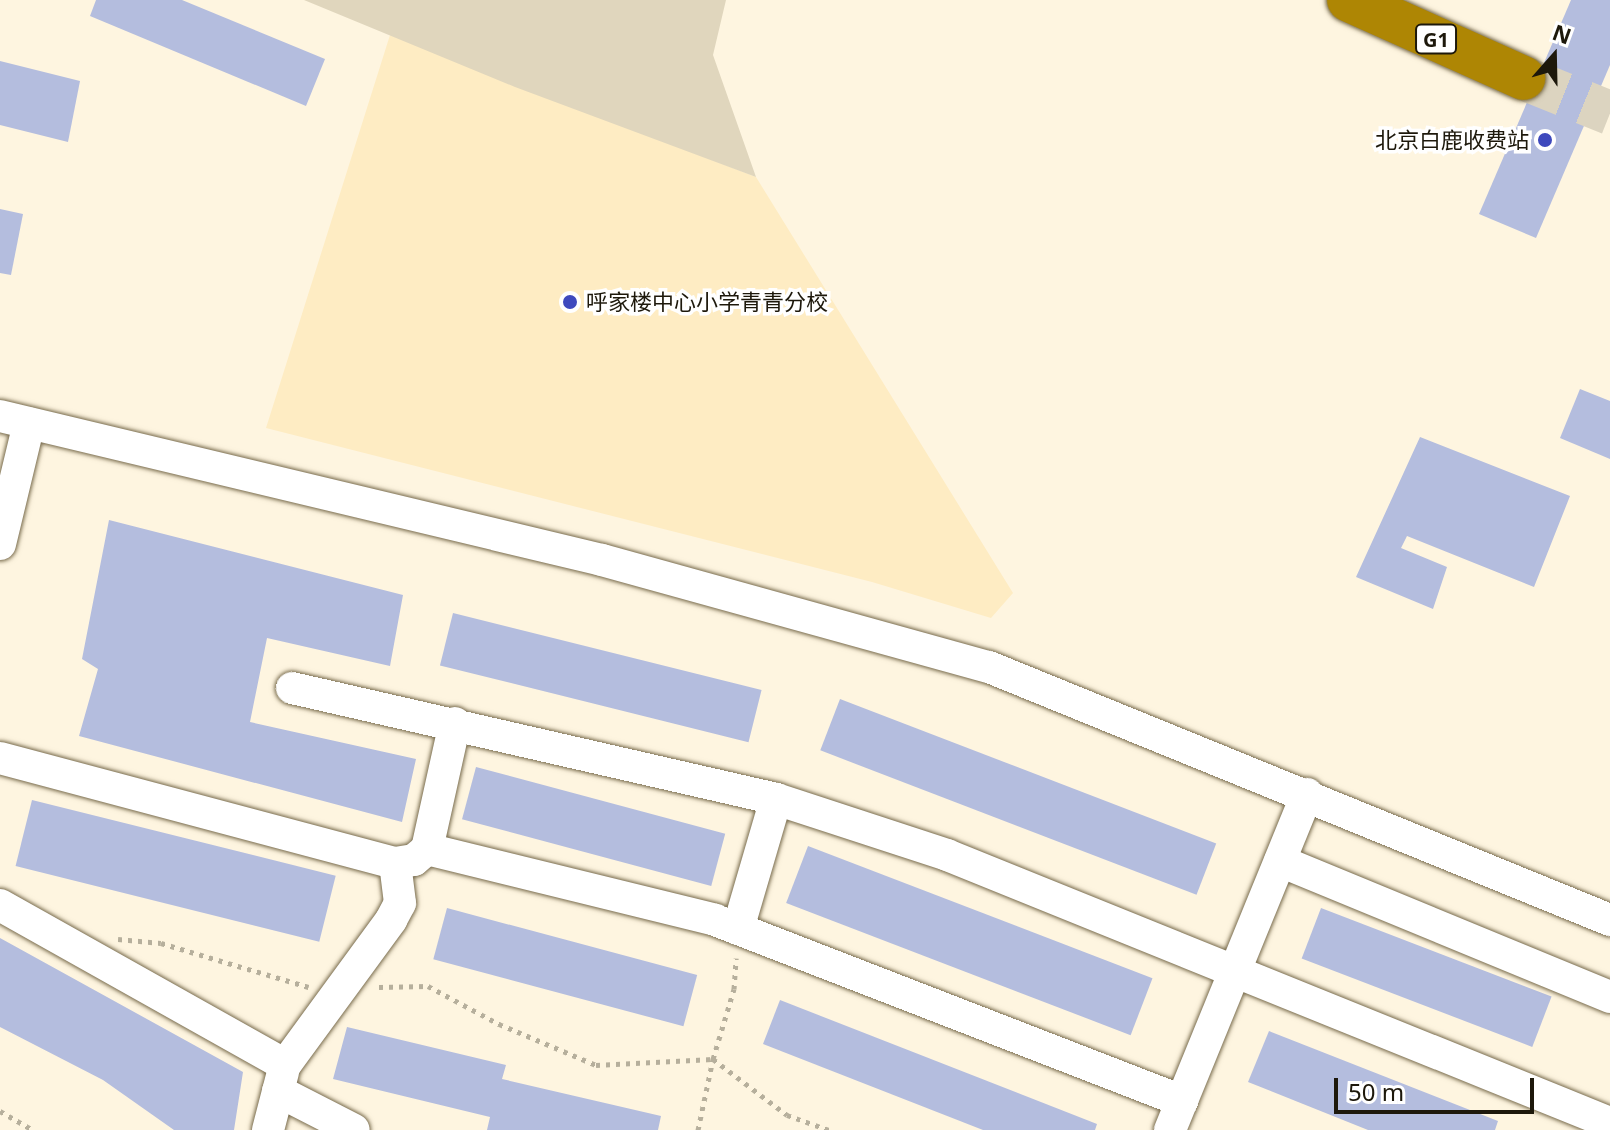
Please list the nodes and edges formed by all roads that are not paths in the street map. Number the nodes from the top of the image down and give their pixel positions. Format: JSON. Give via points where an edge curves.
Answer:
{"nodes":[{"id":1,"x":1349,"y":0,"type":"edge"},
{"id":2,"x":1523,"y":78,"type":"tunnel mouth"},
{"id":3,"x":15,"y":420,"type":"edge"},
{"id":4,"x":0,"y":544,"type":"edge"},
{"id":5,"x":292,"y":688,"type":"dead end"},
{"id":6,"x":455,"y":723,"type":"junction"},
{"id":7,"x":0,"y":758,"type":"edge"},
{"id":8,"x":1307,"y":794,"type":"junction"},
{"id":9,"x":776,"y":799,"type":"junction"},
{"id":10,"x":427,"y":849,"type":"junction"},
{"id":11,"x":1280,"y":861,"type":"junction"},
{"id":12,"x":395,"y":863,"type":"junction"},
{"id":13,"x":0,"y":905,"type":"edge"},
{"id":14,"x":1610,"y":920,"type":"edge"},
{"id":15,"x":738,"y":929,"type":"junction"},
{"id":16,"x":1235,"y":971,"type":"junction"},
{"id":17,"x":1610,"y":997,"type":"edge"},
{"id":18,"x":282,"y":1078,"type":"junction"},
{"id":19,"x":1176,"y":1116,"type":"edge"},
{"id":20,"x":1610,"y":1123,"type":"edge"},
{"id":21,"x":268,"y":1130,"type":"edge"},
{"id":22,"x":354,"y":1130,"type":"edge"}],
"edges":[{"from":1,"to":2,"type":"highway","number":"G1"},
{"from":3,"to":4,"type":"street"},
{"from":3,"to":8,"type":"street","via":[[788,608],[989,667]]},
{"from":5,"to":6,"type":"street"},
{"from":6,"to":9,"type":"street"},
{"from":6,"to":10,"type":"street"},
{"from":7,"to":12,"type":"street"},
{"from":8,"to":11,"type":"street"},
{"from":8,"to":14,"type":"street"},
{"from":9,"to":15,"type":"street"},
{"from":9,"to":16,"type":"street","via":[[947,855]]},
{"from":10,"to":12,"type":"street","via":[[414,860]]},
{"from":10,"to":15,"type":"street"},
{"from":11,"to":16,"type":"street"},
{"from":11,"to":17,"type":"street"},
{"from":12,"to":18,"type":"street","via":[[400,903]]},
{"from":13,"to":18,"type":"street","via":[[83,951]]},
{"from":15,"to":19,"type":"street"},
{"from":16,"to":19,"type":"street"},
{"from":16,"to":20,"type":"street"},
{"from":18,"to":21,"type":"street"},
{"from":18,"to":22,"type":"street"}]}
